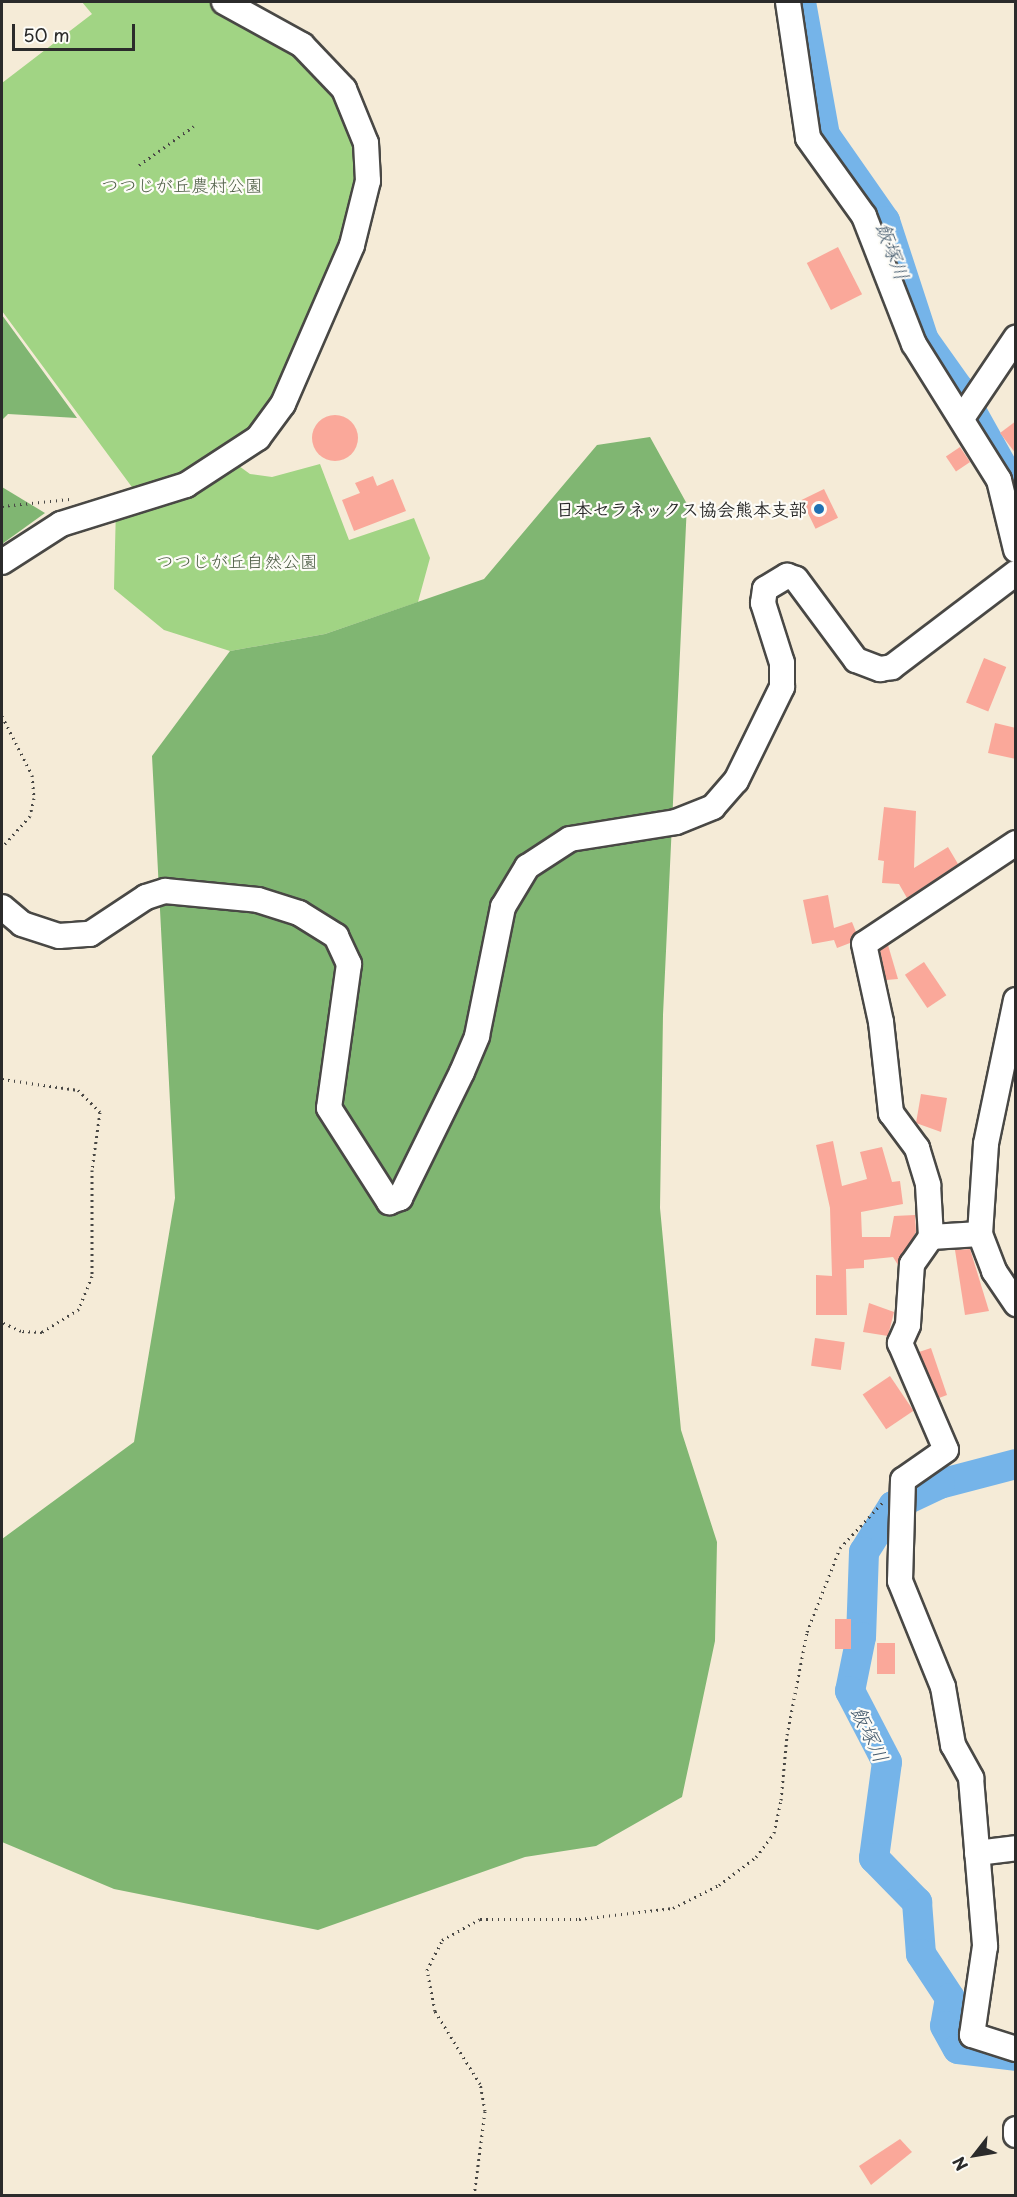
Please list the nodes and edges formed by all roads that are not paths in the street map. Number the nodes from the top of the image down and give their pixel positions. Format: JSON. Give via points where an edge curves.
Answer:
{"nodes":[{"id":1,"x":224,"y":2,"type":"edge"},
{"id":2,"x":788,"y":2,"type":"edge"},
{"id":3,"x":1016,"y":338,"type":"edge"},
{"id":4,"x":962,"y":418,"type":"junction"},
{"id":5,"x":1016,"y":550,"type":"edge"},
{"id":6,"x":2,"y":562,"type":"edge"},
{"id":7,"x":1016,"y":573,"type":"edge"},
{"id":8,"x":1016,"y":843,"type":"edge"},
{"id":9,"x":2,"y":907,"type":"edge"},
{"id":10,"x":1016,"y":1000,"type":"edge"},
{"id":11,"x":980,"y":1234,"type":"junction"},
{"id":12,"x":931,"y":1237,"type":"junction"},
{"id":13,"x":1016,"y":1304,"type":"edge"},
{"id":14,"x":1016,"y":1848,"type":"edge"},
{"id":15,"x":977,"y":1853,"type":"junction"},
{"id":16,"x":1016,"y":2049,"type":"edge"},
{"id":17,"x":1016,"y":2129,"type":"edge"},
{"id":18,"x":1016,"y":2135,"type":"edge"}],
"edges":[{"from":1,"to":6,"type":"street","via":[[302,45],[344,89],[366,142],[368,172],[352,245],[283,404],[258,438],[186,486],[60,524]]},
{"from":2,"to":4,"type":"street","via":[[808,138],[864,216],[914,344]]},
{"from":3,"to":4,"type":"street"},
{"from":4,"to":5,"type":"street","via":[[999,480]]},
{"from":7,"to":9,"type":"street","via":[[892,667],[880,669],[855,660],[796,579],[787,576],[765,589],[763,603],[782,663],[782,687],[736,781],[713,807],[676,822],[570,839],[527,867],[503,907],[477,1036],[466,1063],[406,1188],[389,1202],[329,1108],[348,964],[336,936],[299,913],[258,900],[165,891],[146,897],[90,934],[59,936],[22,924]]},
{"from":8,"to":12,"type":"street","via":[[864,944],[881,1022],[891,1113],[924,1168]]},
{"from":10,"to":11,"type":"street","via":[[986,1144]]},
{"from":11,"to":12,"type":"street"},
{"from":11,"to":13,"type":"street"},
{"from":12,"to":15,"type":"street","via":[[912,1264],[908,1325],[900,1343],[946,1450],[903,1480],[900,1581],[942,1687],[953,1744],[971,1778]]},
{"from":14,"to":15,"type":"street"},
{"from":15,"to":16,"type":"street","via":[[985,1946],[972,2035]]},
{"from":17,"to":18,"type":"street"}]}
